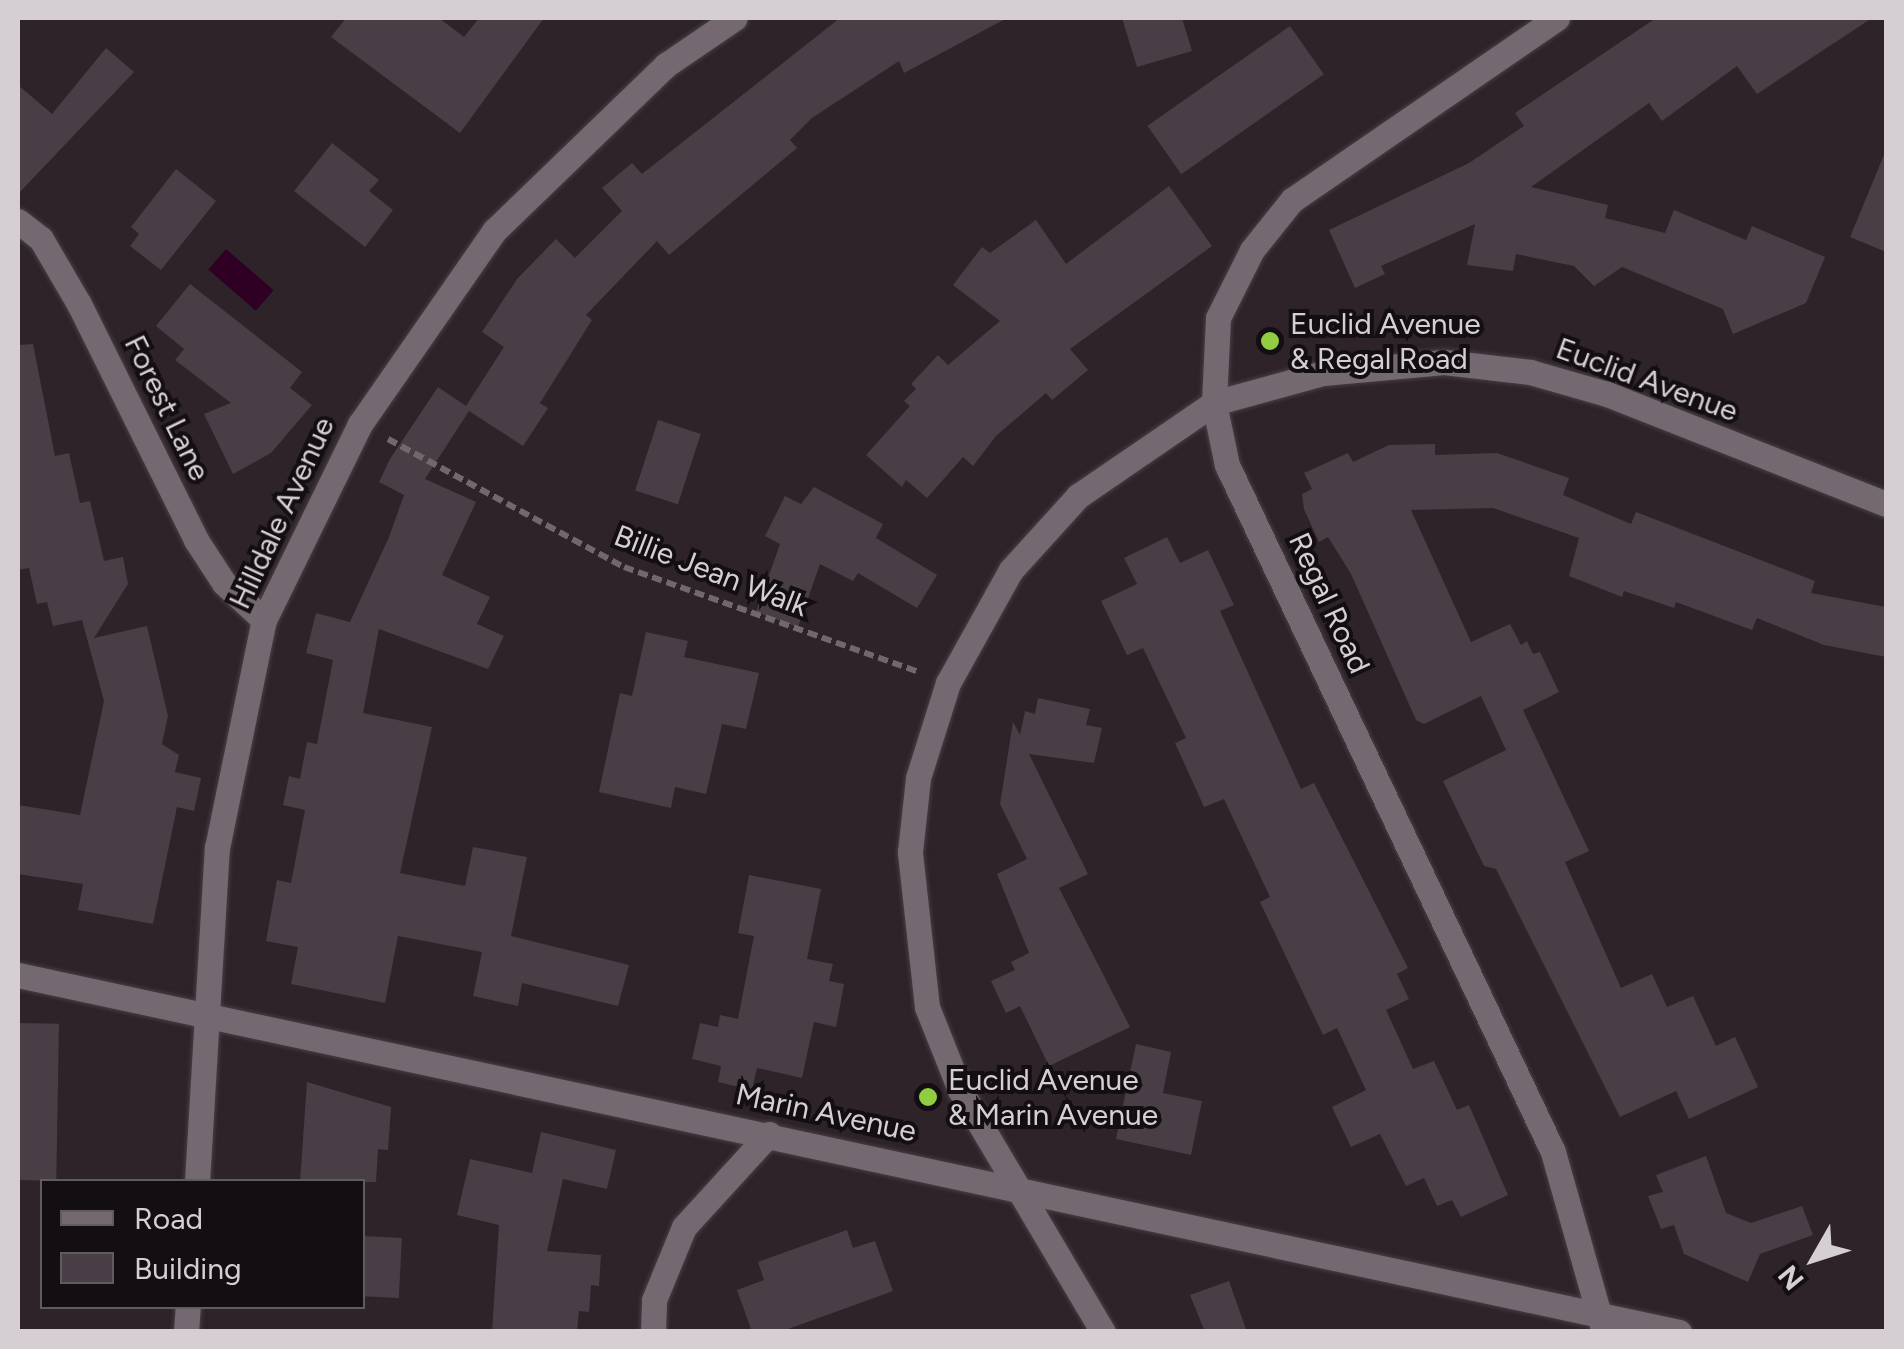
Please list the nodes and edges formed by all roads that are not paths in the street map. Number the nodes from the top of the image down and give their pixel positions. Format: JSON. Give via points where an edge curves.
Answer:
{"nodes":[{"id":1,"x":734,"y":18,"type":"edge"},
{"id":2,"x":1557,"y":18,"type":"edge"},
{"id":3,"x":18,"y":221,"type":"edge"},
{"id":4,"x":1214,"y":404,"type":"junction"},
{"id":5,"x":1886,"y":504,"type":"edge"},
{"id":6,"x":264,"y":620,"type":"junction"},
{"id":7,"x":18,"y":975,"type":"edge"},
{"id":8,"x":209,"y":1015,"type":"junction"},
{"id":9,"x":769,"y":1134,"type":"junction"},
{"id":10,"x":196,"y":1179,"type":"edge"},
{"id":11,"x":1020,"y":1190,"type":"junction"},
{"id":12,"x":1602,"y":1323,"type":"edge"},
{"id":13,"x":653,"y":1332,"type":"edge"},
{"id":14,"x":1103,"y":1332,"type":"edge"},
{"id":15,"x":1679,"y":1332,"type":"edge"}],
"edges":[{"from":1,"to":6,"type":"street","name":"Hilldale Avenue","via":[[640,88],[494,230],[360,424]]},
{"from":2,"to":4,"type":"street","name":"Regal Road","via":[[1292,200],[1252,250],[1218,318]]},
{"from":3,"to":6,"type":"street","name":"Forest Lane","via":[[41,240],[78,304],[196,540],[224,583]]},
{"from":4,"to":5,"type":"street","name":"Euclid Avenue","via":[[1354,368],[1444,362],[1530,372],[1607,394]]},
{"from":4,"to":11,"type":"street","name":"Euclid Avenue","via":[[1078,496],[1011,570],[948,683],[918,778],[910,852],[928,1007],[960,1090]]},
{"from":4,"to":12,"type":"street","name":"Regal Road","via":[[1227,465],[1553,1152]]},
{"from":6,"to":8,"type":"street","name":"Hilldale Avenue","via":[[217,848]]},
{"from":7,"to":8,"type":"street","name":"Marin Avenue"},
{"from":8,"to":9,"type":"street","name":"Marin Avenue"},
{"from":8,"to":10,"type":"street","name":"Hilldale Avenue"},
{"from":9,"to":11,"type":"street","name":"Marin Avenue"},
{"from":9,"to":13,"type":"street","via":[[684,1227],[654,1300]]},
{"from":11,"to":12,"type":"street","name":"Marin Avenue"},
{"from":11,"to":14,"type":"street","name":"Euclid Avenue"},
{"from":12,"to":15,"type":"street","name":"Marin Avenue"}]}
